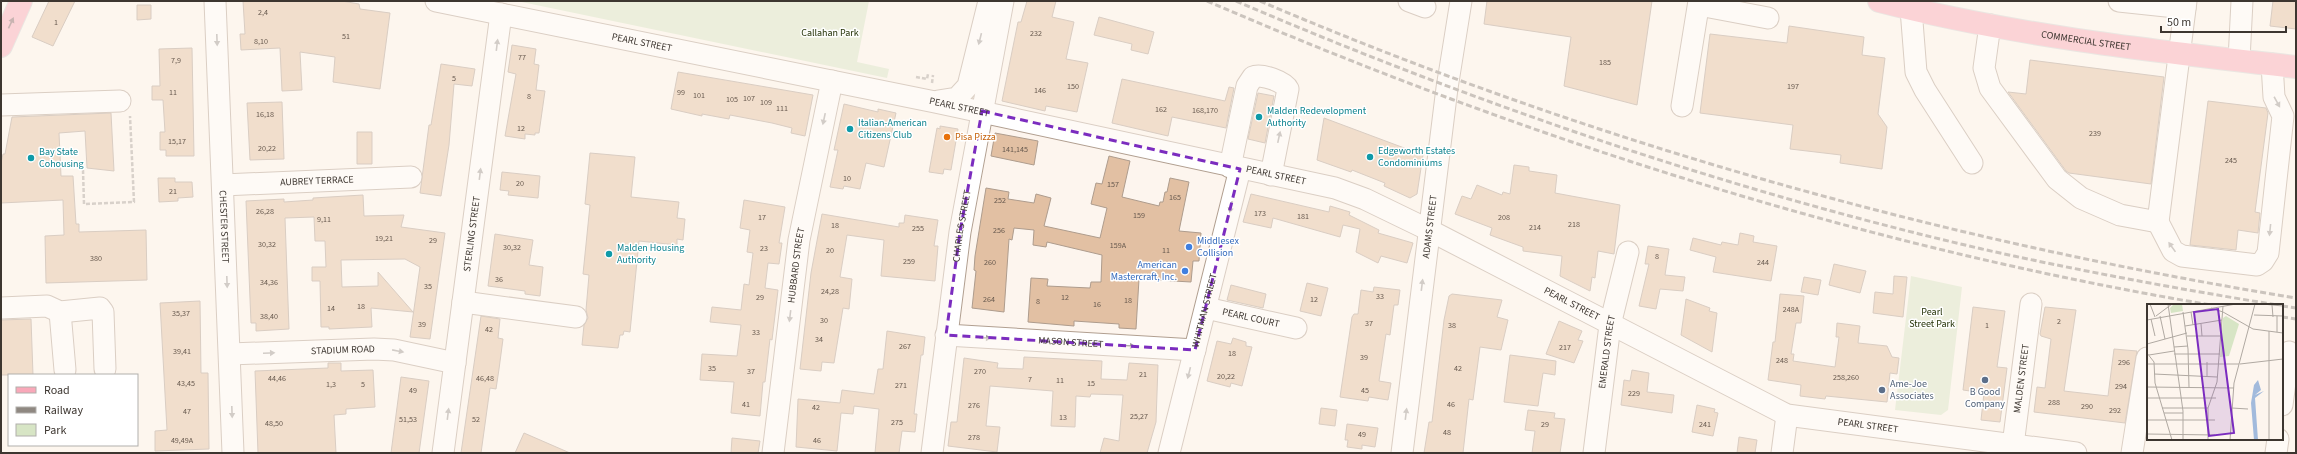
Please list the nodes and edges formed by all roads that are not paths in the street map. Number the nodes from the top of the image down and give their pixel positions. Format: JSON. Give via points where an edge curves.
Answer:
{"nodes":[{"id":1,"x":21,"y":1,"type":"edge"},
{"id":2,"x":215,"y":1,"type":"edge"},
{"id":3,"x":436,"y":1,"type":"edge"},
{"id":4,"x":989,"y":1,"type":"edge"},
{"id":5,"x":1002,"y":1,"type":"edge"},
{"id":6,"x":1461,"y":1,"type":"edge"},
{"id":7,"x":1879,"y":1,"type":"edge"},
{"id":8,"x":2118,"y":1,"type":"edge"},
{"id":9,"x":2242,"y":1,"type":"edge"},
{"id":10,"x":1699,"y":3,"type":"edge"},
{"id":11,"x":2185,"y":4,"type":"edge"},
{"id":12,"x":1911,"y":9,"type":"junction"},
{"id":13,"x":501,"y":14,"type":"junction"},
{"id":14,"x":1768,"y":18,"type":"dead end"},
{"id":15,"x":1990,"y":25,"type":"junction"},
{"id":16,"x":1,"y":46,"type":"edge"},
{"id":17,"x":2180,"y":52,"type":"junction"},
{"id":18,"x":2239,"y":60,"type":"junction"},
{"id":19,"x":2272,"y":64,"type":"junction"},
{"id":20,"x":2296,"y":67,"type":"edge"},
{"id":21,"x":832,"y":80,"type":"junction"},
{"id":22,"x":928,"y":100,"type":"junction"},
{"id":23,"x":120,"y":101,"type":"road end"},
{"id":24,"x":1,"y":105,"type":"edge"},
{"id":25,"x":1682,"y":106,"type":"dead end"},
{"id":26,"x":982,"y":111,"type":"junction"},
{"id":27,"x":1972,"y":163,"type":"dead end"},
{"id":28,"x":1235,"y":168,"type":"junction"},
{"id":29,"x":1271,"y":175,"type":"junction"},
{"id":30,"x":411,"y":177,"type":"dead end"},
{"id":31,"x":223,"y":185,"type":"junction"},
{"id":32,"x":2158,"y":222,"type":"junction"},
{"id":33,"x":1429,"y":230,"type":"junction"},
{"id":34,"x":1628,"y":252,"type":"dead end"},
{"id":35,"x":463,"y":302,"type":"junction"},
{"id":36,"x":2031,"y":304,"type":"dead end"},
{"id":37,"x":1,"y":308,"type":"edge"},
{"id":38,"x":1206,"y":308,"type":"junction"},
{"id":39,"x":60,"y":312,"type":"junction"},
{"id":40,"x":576,"y":317,"type":"dead end"},
{"id":41,"x":1610,"y":325,"type":"junction"},
{"id":42,"x":1296,"y":328,"type":"dead end"},
{"id":43,"x":946,"y":335,"type":"junction"},
{"id":44,"x":1195,"y":350,"type":"junction"},
{"id":45,"x":2289,"y":352,"type":"dead end"},
{"id":46,"x":230,"y":354,"type":"junction"},
{"id":47,"x":2147,"y":358,"type":"edge"},
{"id":48,"x":455,"y":363,"type":"junction"},
{"id":49,"x":65,"y":370,"type":"dead end"},
{"id":50,"x":105,"y":370,"type":"dead end"},
{"id":51,"x":2283,"y":397,"type":"edge"},
{"id":52,"x":1786,"y":414,"type":"junction"},
{"id":53,"x":2278,"y":440,"type":"edge"},
{"id":54,"x":2013,"y":449,"type":"edge"},
{"id":55,"x":233,"y":453,"type":"edge"},
{"id":56,"x":443,"y":453,"type":"edge"},
{"id":57,"x":773,"y":453,"type":"edge"},
{"id":58,"x":932,"y":453,"type":"edge"},
{"id":59,"x":1169,"y":453,"type":"edge"},
{"id":60,"x":1402,"y":453,"type":"edge"},
{"id":61,"x":1594,"y":453,"type":"edge"},
{"id":62,"x":1782,"y":453,"type":"edge"},
{"id":63,"x":2076,"y":453,"type":"edge"},
{"id":64,"x":2132,"y":453,"type":"edge"},
{"id":65,"x":2276,"y":453,"type":"edge"}],
"edges":[{"from":16,"to":1,"type":"main road","one_way":true},
{"from":2,"to":31,"type":"street","name":"CHESTER STREET","one_way":true},
{"from":3,"to":13,"type":"street","name":"PEARL STREET"},
{"from":4,"to":22,"type":"street","one_way":true,"via":[[965,91],[954,99]]},
{"from":5,"to":26,"type":"street","name":"CHARLES STREET"},
{"from":6,"to":33,"type":"street","name":"ADAMS STREET"},
{"from":7,"to":12,"type":"main road","name":"COMMERCIAL STREET"},
{"from":8,"to":11,"type":"street"},
{"from":9,"to":18,"type":"street"},
{"from":10,"to":14,"type":"street"},
{"from":10,"to":25,"type":"street"},
{"from":11,"to":17,"type":"street"},
{"from":12,"to":15,"type":"main road","name":"COMMERCIAL STREET"},
{"from":12,"to":27,"type":"street","via":[[1916,72]]},
{"from":13,"to":21,"type":"street","name":"PEARL STREET"},
{"from":35,"to":13,"type":"street","name":"STERLING STREET","one_way":true},
{"from":15,"to":17,"type":"main road","name":"COMMERCIAL STREET","via":[[2078,40]]},
{"from":15,"to":32,"type":"street","via":[[1984,68],[1990,88],[2057,178],[2081,198],[2120,215]]},
{"from":17,"to":18,"type":"main road","name":"COMMERCIAL STREET"},
{"from":17,"to":32,"type":"street"},
{"from":18,"to":19,"type":"main road","name":"COMMERCIAL STREET"},
{"from":19,"to":20,"type":"main road","name":"COMMERCIAL STREET"},
{"from":19,"to":32,"type":"street","one_way":true,"via":[[2274,97],[2283,116],[2268,254],[2263,261],[2257,265],[2182,256],[2173,250]]},
{"from":21,"to":22,"type":"street","name":"PEARL STREET"},
{"from":21,"to":57,"type":"street","name":"HUBBARD STREET","one_way":true,"via":[[799,240]]},
{"from":22,"to":26,"type":"street","name":"PEARL STREET"},
{"from":23,"to":24,"type":"street"},
{"from":26,"to":28,"type":"street","name":"PEARL STREET"},
{"from":26,"to":43,"type":"street","name":"CHARLES STREET","via":[[960,232]]},
{"from":28,"to":29,"type":"street","name":"PEARL STREET"},
{"from":29,"to":28,"type":"street","name":"WHITMAN STREET","one_way":true,"via":[[1288,89],[1262,76],[1253,77],[1247,86]]},
{"from":28,"to":38,"type":"street","name":"WHITMAN STREET","one_way":true},
{"from":29,"to":33,"type":"street","name":"PEARL STREET","via":[[1345,191]]},
{"from":30,"to":31,"type":"street","name":"AUBREY TERRACE"},
{"from":31,"to":46,"type":"street","name":"CHESTER STREET","one_way":true},
{"from":33,"to":41,"type":"street","name":"PEARL STREET"},
{"from":60,"to":33,"type":"street","name":"ADAMS STREET","one_way":true},
{"from":34,"to":41,"type":"street","name":"EMERALD STREET"},
{"from":35,"to":40,"type":"street"},
{"from":35,"to":48,"type":"street","name":"STERLING STREET"},
{"from":36,"to":54,"type":"street","name":"MALDEN STREET"},
{"from":37,"to":39,"type":"street","via":[[47,306]]},
{"from":38,"to":42,"type":"street","name":"PEARL COURT"},
{"from":38,"to":44,"type":"street","name":"WHITMAN STREET"},
{"from":39,"to":49,"type":"street"},
{"from":39,"to":50,"type":"street","via":[[100,308],[103,312]]},
{"from":41,"to":52,"type":"street","name":"PEARL STREET"},
{"from":41,"to":61,"type":"street","name":"EMERALD STREET"},
{"from":43,"to":44,"type":"street","name":"MASON STREET","one_way":true},
{"from":43,"to":58,"type":"street","name":"CHARLES STREET"},
{"from":44,"to":59,"type":"street","name":"WHITMAN STREET","one_way":true},
{"from":45,"to":51,"type":"street"},
{"from":46,"to":48,"type":"street","name":"STADIUM ROAD","one_way":true,"via":[[374,349],[394,350]]},
{"from":46,"to":55,"type":"street","name":"CHESTER STREET","one_way":true},
{"from":47,"to":64,"type":"street"},
{"from":56,"to":48,"type":"street","name":"STERLING STREET","one_way":true},
{"from":52,"to":54,"type":"street","name":"PEARL STREET"},
{"from":52,"to":62,"type":"street"},
{"from":53,"to":65,"type":"street"},
{"from":54,"to":63,"type":"street","name":"PEARL STREET"}]}
